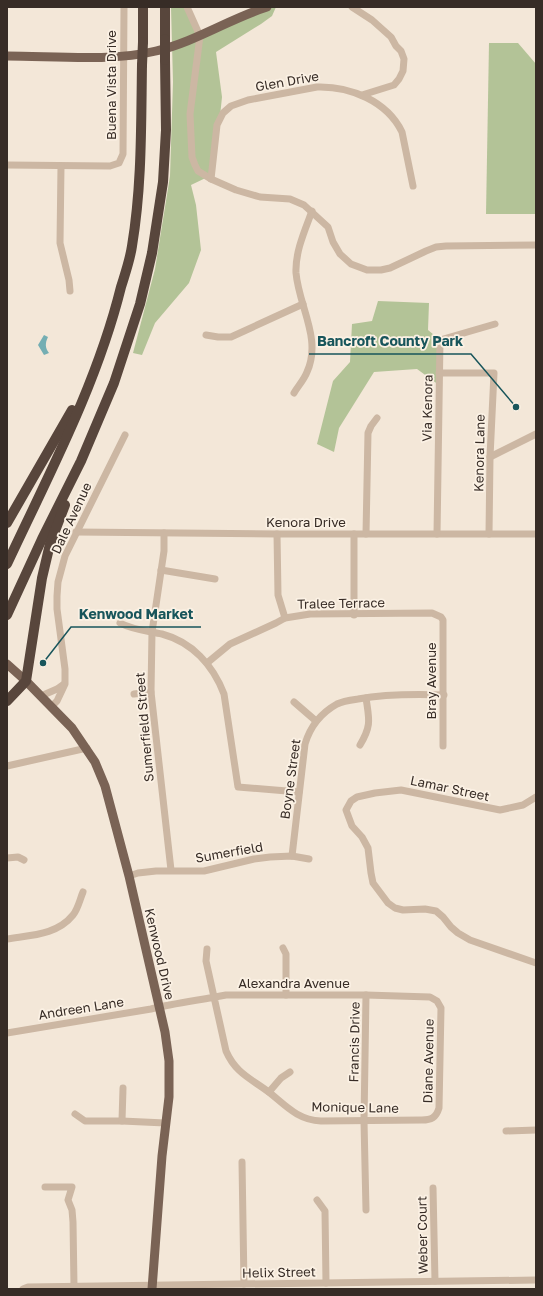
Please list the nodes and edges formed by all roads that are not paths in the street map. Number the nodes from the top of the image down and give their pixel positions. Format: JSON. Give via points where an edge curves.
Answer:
{"nodes":[{"id":1,"x":124,"y":7,"type":"edge"},
{"id":2,"x":143,"y":7,"type":"edge"},
{"id":3,"x":165,"y":7,"type":"edge"},
{"id":4,"x":187,"y":7,"type":"edge"},
{"id":5,"x":267,"y":7,"type":"edge"},
{"id":6,"x":352,"y":7,"type":"edge"},
{"id":7,"x":200,"y":36,"type":"junction"},
{"id":8,"x":7,"y":56,"type":"edge"},
{"id":9,"x":124,"y":56,"type":"junction"},
{"id":10,"x":362,"y":95,"type":"junction"},
{"id":11,"x":7,"y":165,"type":"edge"},
{"id":12,"x":61,"y":166,"type":"junction"},
{"id":13,"x":211,"y":179,"type":"junction"},
{"id":14,"x":412,"y":186,"type":"dead end"},
{"id":15,"x":312,"y":211,"type":"junction"},
{"id":16,"x":536,"y":245,"type":"edge"},
{"id":17,"x":70,"y":291,"type":"dead end"},
{"id":18,"x":303,"y":304,"type":"junction"},
{"id":19,"x":495,"y":324,"type":"dead end"},
{"id":20,"x":206,"y":335,"type":"dead end"},
{"id":21,"x":439,"y":374,"type":"junction"},
{"id":22,"x":92,"y":376,"type":"junction"},
{"id":23,"x":294,"y":393,"type":"dead end"},
{"id":24,"x":377,"y":418,"type":"dead end"},
{"id":25,"x":536,"y":434,"type":"edge"},
{"id":26,"x":125,"y":436,"type":"dead end"},
{"id":27,"x":490,"y":457,"type":"junction"},
{"id":28,"x":81,"y":461,"type":"junction"},
{"id":29,"x":7,"y":523,"type":"edge"},
{"id":30,"x":76,"y":532,"type":"junction"},
{"id":31,"x":164,"y":534,"type":"junction"},
{"id":32,"x":277,"y":534,"type":"junction"},
{"id":33,"x":354,"y":534,"type":"junction"},
{"id":34,"x":366,"y":534,"type":"junction"},
{"id":35,"x":437,"y":534,"type":"junction"},
{"id":36,"x":489,"y":534,"type":"junction"},
{"id":37,"x":536,"y":534,"type":"edge"},
{"id":38,"x":7,"y":564,"type":"edge"},
{"id":39,"x":161,"y":570,"type":"junction"},
{"id":40,"x":214,"y":580,"type":"dead end"},
{"id":41,"x":7,"y":615,"type":"edge"},
{"id":42,"x":354,"y":615,"type":"junction"},
{"id":43,"x":440,"y":617,"type":"joint"},
{"id":44,"x":285,"y":618,"type":"junction"},
{"id":45,"x":120,"y":623,"type":"dead end"},
{"id":46,"x":152,"y":632,"type":"junction"},
{"id":47,"x":207,"y":663,"type":"junction"},
{"id":48,"x":7,"y":664,"type":"edge"},
{"id":49,"x":26,"y":681,"type":"junction"},
{"id":50,"x":65,"y":684,"type":"junction"},
{"id":51,"x":151,"y":692,"type":"junction"},
{"id":52,"x":134,"y":694,"type":"dead end"},
{"id":53,"x":444,"y":695,"type":"junction"},
{"id":54,"x":41,"y":696,"type":"junction"},
{"id":55,"x":366,"y":698,"type":"junction"},
{"id":56,"x":7,"y":701,"type":"edge"},
{"id":57,"x":294,"y":702,"type":"dead end"},
{"id":58,"x":51,"y":707,"type":"junction"},
{"id":59,"x":316,"y":721,"type":"junction"},
{"id":60,"x":360,"y":745,"type":"dead end"},
{"id":61,"x":444,"y":746,"type":"dead end"},
{"id":62,"x":86,"y":748,"type":"junction"},
{"id":63,"x":7,"y":766,"type":"edge"},
{"id":64,"x":299,"y":792,"type":"junction"},
{"id":65,"x":536,"y":797,"type":"edge"},
{"id":66,"x":292,"y":856,"type":"junction"},
{"id":67,"x":7,"y":858,"type":"edge"},
{"id":68,"x":309,"y":859,"type":"dead end"},
{"id":69,"x":24,"y":860,"type":"dead end"},
{"id":70,"x":171,"y":870,"type":"junction"},
{"id":71,"x":129,"y":876,"type":"junction"},
{"id":72,"x":83,"y":892,"type":"dead end"},
{"id":73,"x":7,"y":939,"type":"edge"},
{"id":74,"x":283,"y":948,"type":"dead end"},
{"id":75,"x":207,"y":950,"type":"dead end"},
{"id":76,"x":536,"y":963,"type":"edge"},
{"id":77,"x":286,"y":995,"type":"junction"},
{"id":78,"x":366,"y":995,"type":"junction"},
{"id":79,"x":214,"y":997,"type":"junction"},
{"id":80,"x":430,"y":998,"type":"joint"},
{"id":81,"x":159,"y":1007,"type":"junction"},
{"id":82,"x":7,"y":1033,"type":"edge"},
{"id":83,"x":290,"y":1072,"type":"dead end"},
{"id":84,"x":123,"y":1088,"type":"dead end"},
{"id":85,"x":269,"y":1092,"type":"junction"},
{"id":86,"x":74,"y":1114,"type":"dead end"},
{"id":87,"x":422,"y":1120,"type":"joint"},
{"id":88,"x":122,"y":1121,"type":"junction"},
{"id":89,"x":364,"y":1121,"type":"junction"},
{"id":90,"x":165,"y":1123,"type":"junction"},
{"id":91,"x":536,"y":1130,"type":"edge"},
{"id":92,"x":506,"y":1131,"type":"dead end"},
{"id":93,"x":242,"y":1162,"type":"dead end"},
{"id":94,"x":45,"y":1187,"type":"dead end"},
{"id":95,"x":433,"y":1188,"type":"dead end"},
{"id":96,"x":317,"y":1200,"type":"dead end"},
{"id":97,"x":366,"y":1210,"type":"dead end"},
{"id":98,"x":536,"y":1280,"type":"edge"},
{"id":99,"x":435,"y":1281,"type":"junction"},
{"id":100,"x":326,"y":1283,"type":"junction"},
{"id":101,"x":244,"y":1284,"type":"junction"},
{"id":102,"x":74,"y":1286,"type":"junction"},
{"id":103,"x":370,"y":1286,"type":"edge"},
{"id":104,"x":152,"y":1287,"type":"edge"},
{"id":105,"x":23,"y":1289,"type":"edge"}],
"edges":[{"from":1,"to":9,"type":"street","name":"Buena Vista Drive"},
{"from":2,"to":22,"type":"highway","bridge":true,"via":[[140,186],[132,247],[105,343]]},
{"from":3,"to":28,"type":"highway","bridge":true,"via":[[166,130],[163,182],[152,253],[140,304],[123,358]]},
{"from":4,"to":7,"type":"street"},
{"from":5,"to":7,"type":"main road"},
{"from":6,"to":10,"type":"street","via":[[391,37],[404,59],[403,71],[397,82]]},
{"from":7,"to":9,"type":"main road","via":[[156,51]]},
{"from":7,"to":13,"type":"street","via":[[190,114],[191,154],[196,168]]},
{"from":8,"to":9,"type":"main road"},
{"from":9,"to":12,"type":"street","name":"Buena Vista Drive","via":[[123,154],[119,163],[110,166]]},
{"from":10,"to":13,"type":"street","name":"Glen Drive","via":[[328,86],[248,100],[231,106],[217,125]]},
{"from":10,"to":14,"type":"street","name":"Glen Drive","via":[[384,109],[398,124],[402,132]]},
{"from":11,"to":12,"type":"street"},
{"from":12,"to":17,"type":"street","via":[[60,243]]},
{"from":13,"to":15,"type":"street","via":[[260,197],[290,199]]},
{"from":15,"to":16,"type":"street","via":[[328,227],[340,254],[351,264],[367,270],[390,268],[436,247]]},
{"from":15,"to":18,"type":"street","via":[[300,248],[296,272]]},
{"from":18,"to":20,"type":"street","via":[[231,337]]},
{"from":18,"to":23,"type":"street","via":[[313,349],[307,373]]},
{"from":19,"to":21,"type":"street","name":"Via Kenora","via":[[440,340]]},
{"from":21,"to":27,"type":"street","name":"Kenora Lane","via":[[494,374]]},
{"from":21,"to":35,"type":"street","name":"Via Kenora"},
{"from":22,"to":29,"type":"highway"},
{"from":22,"to":38,"type":"highway"},
{"from":24,"to":34,"type":"street","via":[[368,433]]},
{"from":25,"to":27,"type":"street"},
{"from":26,"to":30,"type":"street","name":"Dale Avenue"},
{"from":27,"to":36,"type":"street","name":"Kenora Lane"},
{"from":28,"to":41,"type":"highway"},
{"from":28,"to":49,"type":"highway","via":[[50,544],[42,578]]},
{"from":30,"to":31,"type":"street","name":"Kenora Drive"},
{"from":30,"to":50,"type":"street","name":"Dale Avenue","via":[[65,556],[58,582],[57,609]]},
{"from":31,"to":32,"type":"street","name":"Kenora Drive"},
{"from":31,"to":39,"type":"street","name":"Sumerfield Street"},
{"from":32,"to":33,"type":"street","name":"Kenora Drive"},
{"from":32,"to":44,"type":"street","via":[[278,595]]},
{"from":33,"to":34,"type":"street","name":"Kenora Drive"},
{"from":33,"to":42,"type":"street"},
{"from":34,"to":35,"type":"street","name":"Kenora Drive"},
{"from":35,"to":36,"type":"street","name":"Kenora Drive"},
{"from":36,"to":37,"type":"street","name":"Kenora Drive"},
{"from":39,"to":40,"type":"street"},
{"from":39,"to":46,"type":"street","name":"Sumerfield Street"},
{"from":42,"to":43,"type":"street","name":"Tralee Terrace","via":[[432,613]]},
{"from":42,"to":44,"type":"street","name":"Tralee Terrace","via":[[310,614]]},
{"from":43,"to":53,"type":"street","name":"Bray Avenue","via":[[443,620]]},
{"from":44,"to":47,"type":"street","name":"Tralee Terrace","via":[[230,644]]},
{"from":45,"to":46,"type":"street","via":[[129,628]]},
{"from":46,"to":47,"type":"street","via":[[184,644],[197,652]]},
{"from":46,"to":51,"type":"street","name":"Sumerfield Street"},
{"from":47,"to":64,"type":"street","via":[[224,694],[238,787]]},
{"from":48,"to":49,"type":"main road","name":"Kenwood Drive"},
{"from":49,"to":54,"type":"main road","name":"Kenwood Drive"},
{"from":49,"to":56,"type":"highway"},
{"from":50,"to":54,"type":"street"},
{"from":50,"to":58,"type":"street","name":"Dale Avenue","via":[[57,701]]},
{"from":51,"to":52,"type":"street"},
{"from":51,"to":70,"type":"street","name":"Sumerfield Street"},
{"from":53,"to":55,"type":"street","name":"Boyne Street","via":[[395,694]]},
{"from":53,"to":61,"type":"street","name":"Bray Avenue"},
{"from":54,"to":58,"type":"main road","name":"Kenwood Drive"},
{"from":55,"to":59,"type":"street","name":"Boyne Street","via":[[342,702],[330,708]]},
{"from":55,"to":60,"type":"street","via":[[368,732]]},
{"from":57,"to":59,"type":"street"},
{"from":58,"to":62,"type":"main road","name":"Kenwood Drive","via":[[72,728]]},
{"from":59,"to":64,"type":"street","name":"Boyne Street","via":[[305,744]]},
{"from":62,"to":63,"type":"street"},
{"from":62,"to":71,"type":"main road","name":"Kenwood Drive","via":[[105,786]]},
{"from":64,"to":66,"type":"street","name":"Boyne Street"},
{"from":65,"to":76,"type":"street","name":"Lamar Street","via":[[523,804],[500,810],[402,790],[357,797],[346,810],[352,826],[368,848],[373,883],[388,903],[403,910],[432,909],[462,936]]},
{"from":66,"to":68,"type":"street","name":"Sumerfield"},
{"from":66,"to":70,"type":"street","name":"Sumerfield","via":[[254,859],[204,871]]},
{"from":67,"to":69,"type":"street","via":[[18,857]]},
{"from":70,"to":71,"type":"street","name":"Sumerfield"},
{"from":71,"to":81,"type":"main road","name":"Kenwood Drive"},
{"from":72,"to":73,"type":"street","via":[[74,914],[61,927],[50,932]]},
{"from":74,"to":77,"type":"street","via":[[286,954]]},
{"from":75,"to":79,"type":"street","name":"Monique Lane","via":[[206,961]]},
{"from":77,"to":78,"type":"street","name":"Alexandra Avenue"},
{"from":77,"to":79,"type":"street","name":"Alexandra Avenue"},
{"from":78,"to":80,"type":"street","name":"Alexandra Avenue"},
{"from":78,"to":89,"type":"street","name":"Francis Drive"},
{"from":79,"to":81,"type":"street","name":"Alexandra Avenue"},
{"from":79,"to":85,"type":"street","name":"Monique Lane","via":[[230,1060],[244,1076]]},
{"from":80,"to":87,"type":"street","name":"Diane Avenue","via":[[437,1001],[441,1008],[439,1108],[438,1113],[430,1120]]},
{"from":81,"to":82,"type":"street","name":"Andreen Lane"},
{"from":81,"to":90,"type":"main road","name":"Kenwood Drive","via":[[169,1061]]},
{"from":83,"to":85,"type":"street"},
{"from":84,"to":88,"type":"street"},
{"from":85,"to":89,"type":"street","name":"Monique Lane","via":[[291,1111],[306,1119]]},
{"from":86,"to":88,"type":"street","via":[[85,1121]]},
{"from":87,"to":89,"type":"street","name":"Monique Lane"},
{"from":88,"to":90,"type":"street"},
{"from":89,"to":97,"type":"street","name":"Francis Drive"},
{"from":90,"to":104,"type":"main road","name":"Kenwood Drive"},
{"from":91,"to":92,"type":"street"},
{"from":93,"to":101,"type":"street"},
{"from":94,"to":102,"type":"street","via":[[72,1187],[68,1200],[72,1210]]},
{"from":95,"to":99,"type":"street","name":"Weber Court"},
{"from":96,"to":100,"type":"street","via":[[325,1211]]},
{"from":98,"to":99,"type":"street","name":"Helix Street"},
{"from":99,"to":103,"type":"street","name":"Helix Street"},
{"from":100,"to":101,"type":"street","name":"Helix Street"},
{"from":100,"to":103,"type":"street","name":"Helix Street"},
{"from":101,"to":104,"type":"street","name":"Helix Street"},
{"from":102,"to":104,"type":"street","name":"Helix Street"},
{"from":102,"to":105,"type":"street","name":"Helix Street"}]}
